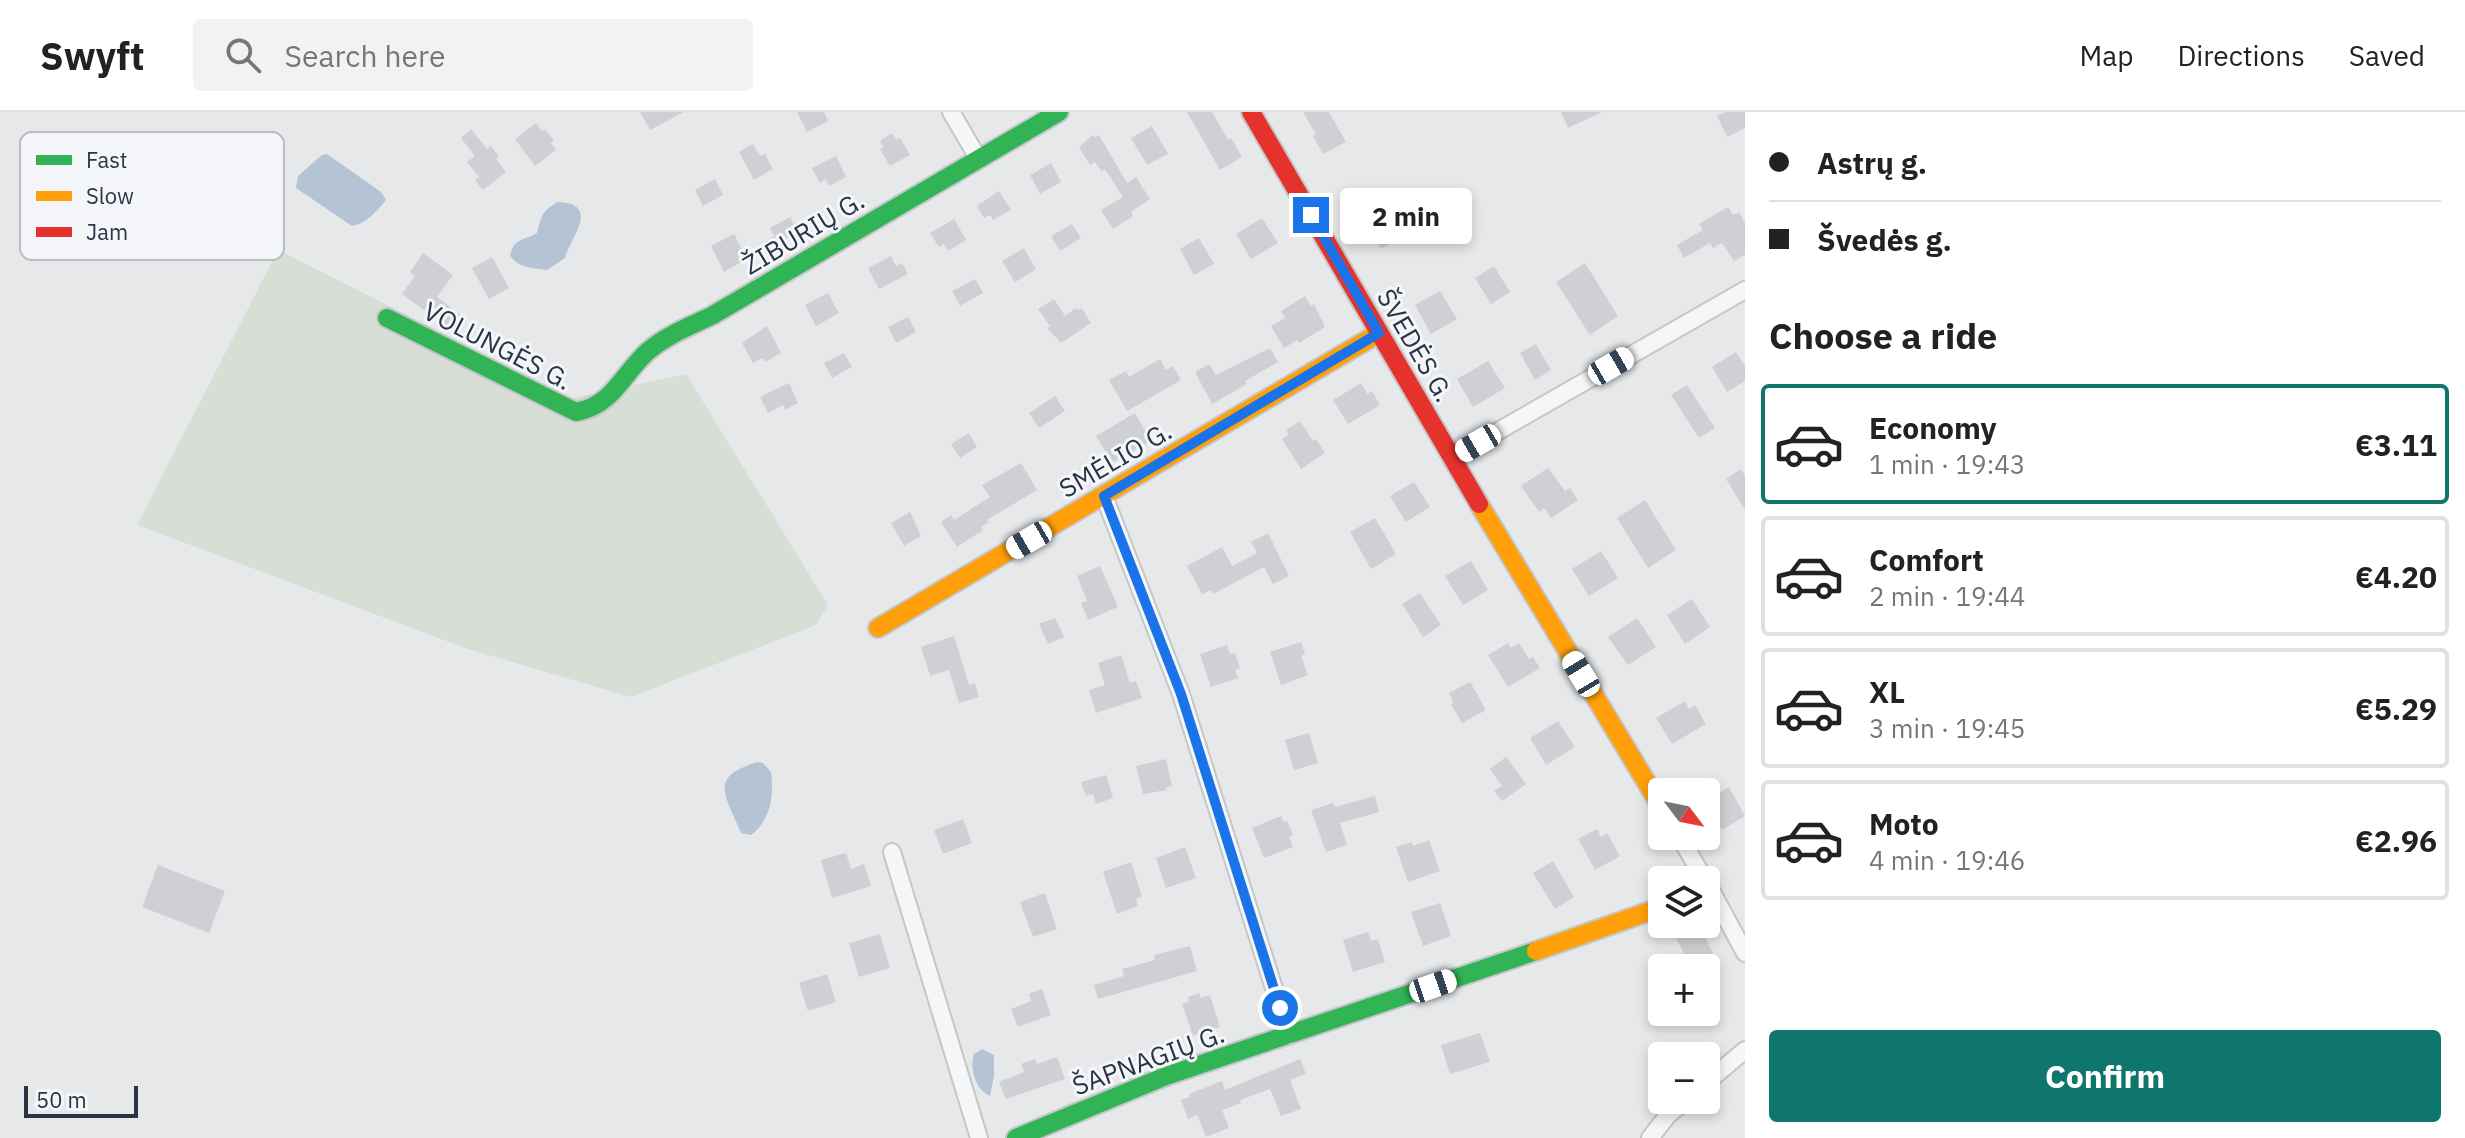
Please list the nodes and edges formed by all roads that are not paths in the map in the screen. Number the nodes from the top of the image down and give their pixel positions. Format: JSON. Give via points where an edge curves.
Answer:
{"nodes":[{"id":1,"x":951,"y":112,"type":"edge"},
{"id":2,"x":1059,"y":112,"type":"edge"},
{"id":3,"x":1251,"y":112,"type":"edge"},
{"id":4,"x":978,"y":158,"type":"junction"},
{"id":5,"x":1745,"y":290,"type":"edge"},
{"id":6,"x":387,"y":318,"type":"dead end"},
{"id":7,"x":1379,"y":333,"type":"junction"},
{"id":8,"x":587,"y":412,"type":"joint"},
{"id":9,"x":1451,"y":458,"type":"junction"},
{"id":10,"x":1104,"y":496,"type":"junction"},
{"id":11,"x":878,"y":628,"type":"dead end"},
{"id":12,"x":1648,"y":785,"type":"edge"},
{"id":13,"x":892,"y":852,"type":"dead end"},
{"id":14,"x":1720,"y":909,"type":"edge"},
{"id":15,"x":1648,"y":912,"type":"edge"},
{"id":16,"x":1745,"y":953,"type":"edge"},
{"id":17,"x":1289,"y":1036,"type":"junction"},
{"id":18,"x":1745,"y":1050,"type":"edge"},
{"id":19,"x":1720,"y":1071,"type":"edge"},
{"id":20,"x":1669,"y":1114,"type":"edge"},
{"id":21,"x":979,"y":1138,"type":"edge"},
{"id":22,"x":1016,"y":1138,"type":"edge"},
{"id":23,"x":1650,"y":1138,"type":"edge"}],
"edges":[{"from":1,"to":4,"type":"street"},
{"from":2,"to":4,"type":"street","name":"ŽIBURIŲ G."},
{"from":3,"to":7,"type":"street","name":"ŠVEDĖS G."},
{"from":4,"to":8,"type":"street","name":"ŽIBURIŲ G.","via":[[654,345],[609,397]]},
{"from":5,"to":9,"type":"street"},
{"from":6,"to":8,"type":"street","name":"VOLUNGĖS G.","via":[[576,412]]},
{"from":7,"to":9,"type":"street","name":"ŠVEDĖS G."},
{"from":7,"to":10,"type":"street","name":"SMĖLIO G."},
{"from":9,"to":12,"type":"street","name":"ŠVEDĖS G."},
{"from":10,"to":11,"type":"street","name":"SMĖLIO G."},
{"from":10,"to":17,"type":"street","via":[[1181,694]]},
{"from":13,"to":21,"type":"street"},
{"from":14,"to":16,"type":"street"},
{"from":15,"to":17,"type":"street","name":"ŠAPNAGIŲ G."},
{"from":17,"to":22,"type":"street","name":"ŠAPNAGIŲ G.","via":[[1166,1076]]},
{"from":18,"to":19,"type":"street"},
{"from":20,"to":23,"type":"street"}]}
